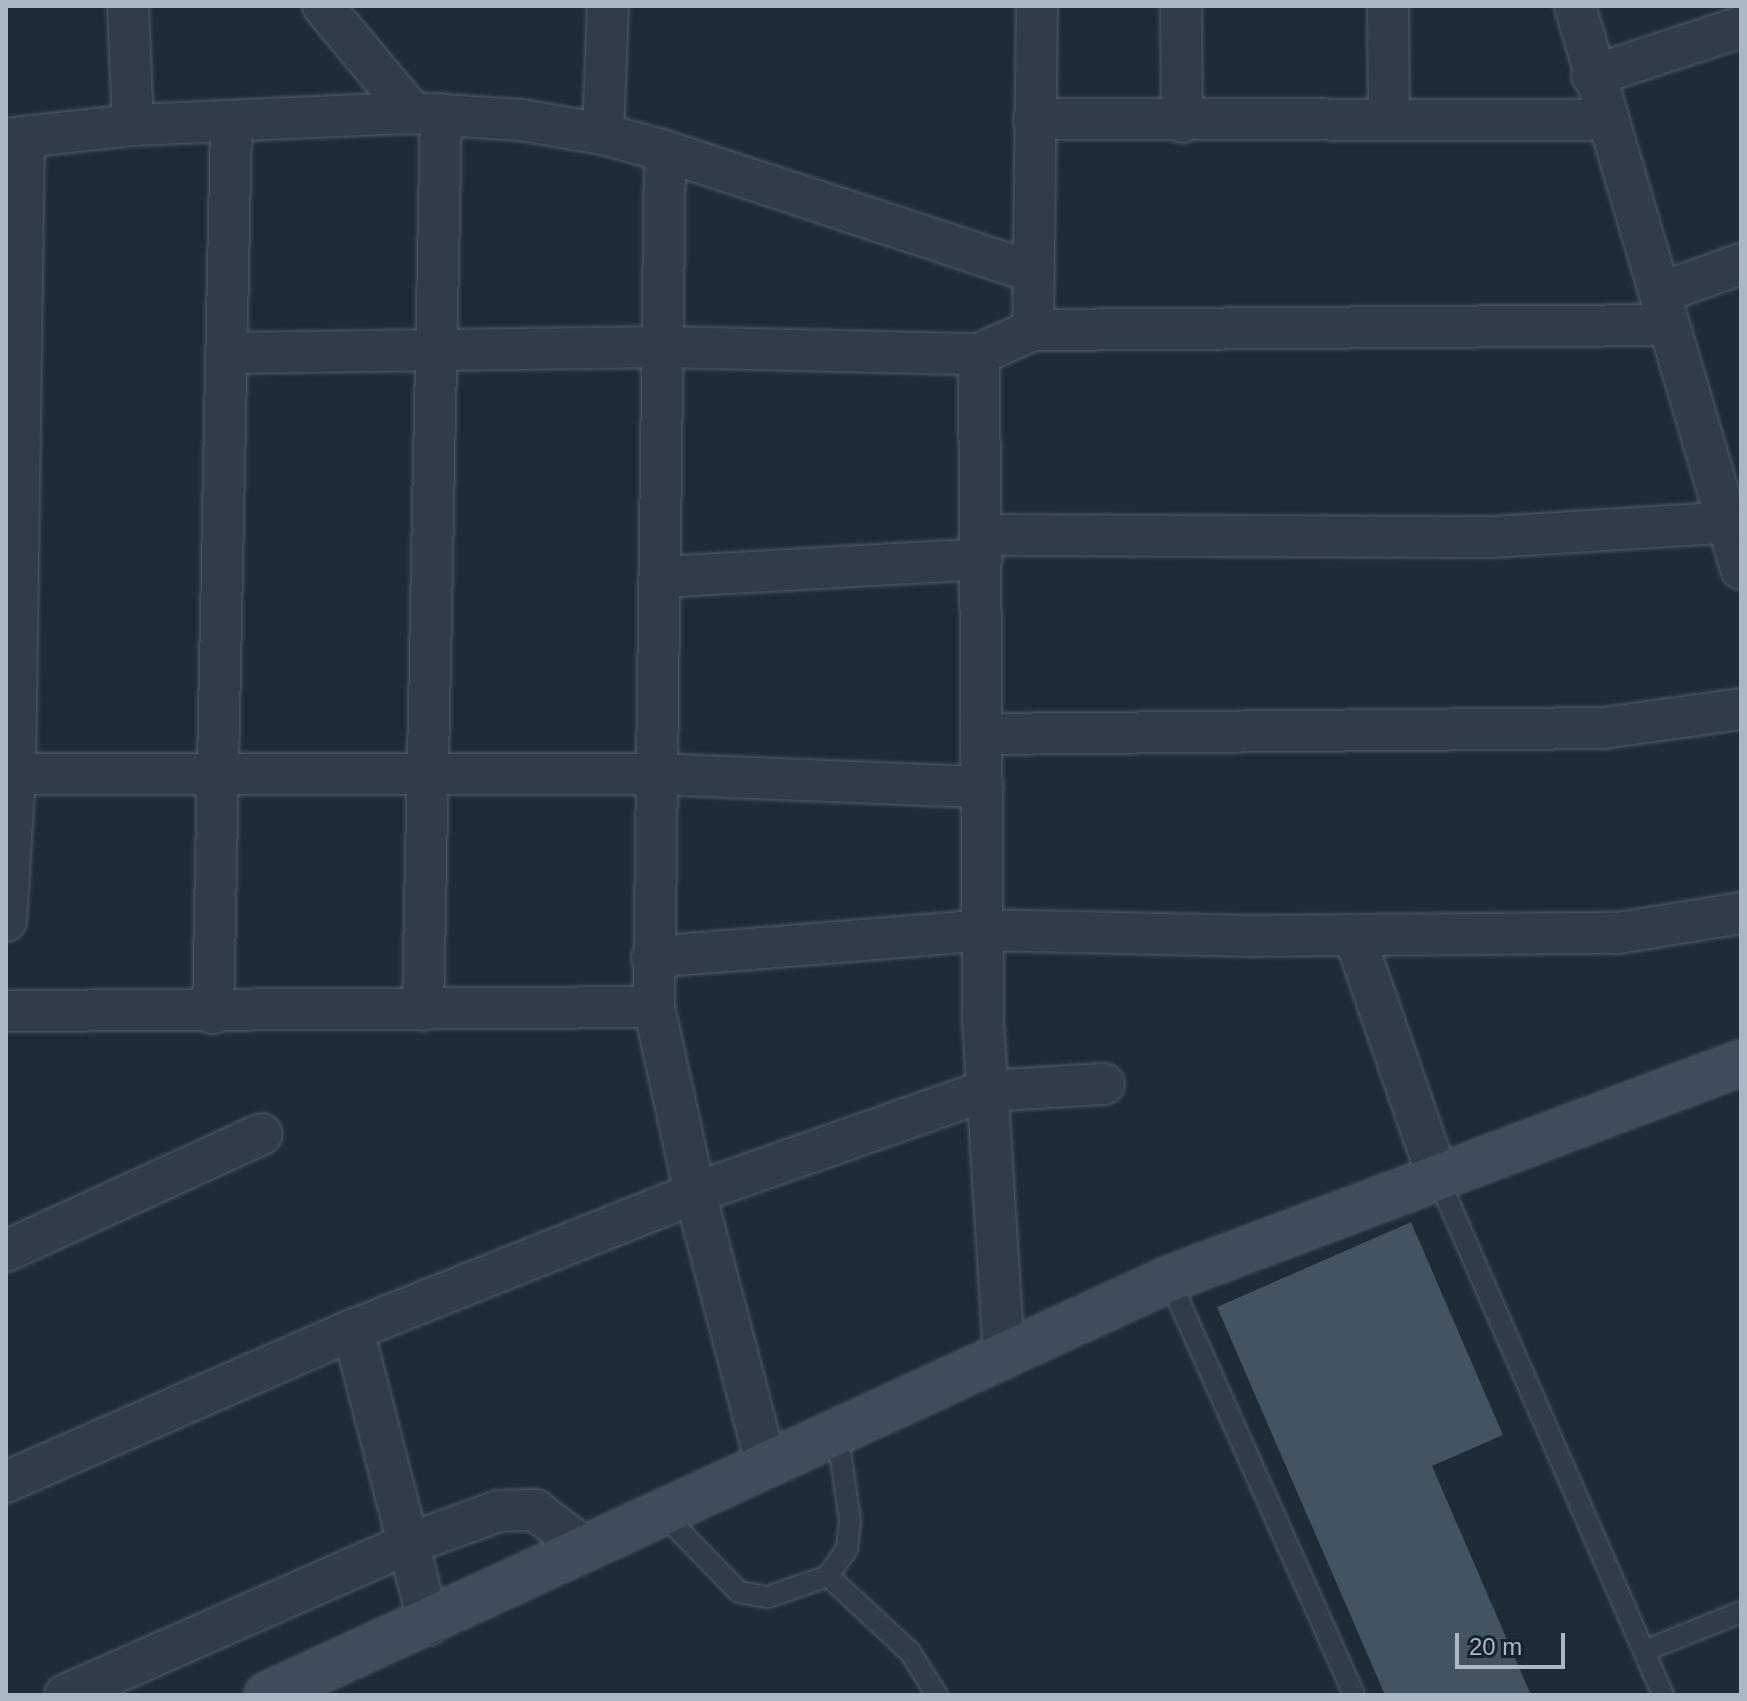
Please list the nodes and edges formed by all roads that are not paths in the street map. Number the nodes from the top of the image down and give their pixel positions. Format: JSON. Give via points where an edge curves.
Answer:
{"nodes":[{"id":1,"x":128,"y":6,"type":"edge"},
{"id":2,"x":323,"y":6,"type":"edge"},
{"id":3,"x":608,"y":6,"type":"edge"},
{"id":4,"x":1037,"y":6,"type":"edge"},
{"id":5,"x":1181,"y":6,"type":"edge"},
{"id":6,"x":1388,"y":6,"type":"edge"},
{"id":7,"x":1575,"y":6,"type":"edge"},
{"id":8,"x":1741,"y":27,"type":"edge"},
{"id":9,"x":1592,"y":76,"type":"junction"},
{"id":10,"x":427,"y":114,"type":"junction"},
{"id":11,"x":1034,"y":119,"type":"junction"},
{"id":12,"x":1389,"y":119,"type":"junction"},
{"id":13,"x":1605,"y":120,"type":"junction"},
{"id":14,"x":231,"y":121,"type":"junction"},
{"id":15,"x":1182,"y":122,"type":"junction"},
{"id":16,"x":133,"y":125,"type":"junction"},
{"id":17,"x":603,"y":134,"type":"junction"},
{"id":18,"x":15,"y":138,"type":"edge"},
{"id":19,"x":665,"y":151,"type":"junction"},
{"id":20,"x":1741,"y":264,"type":"edge"},
{"id":21,"x":1034,"y":272,"type":"junction"},
{"id":22,"x":1664,"y":309,"type":"junction"},
{"id":23,"x":1033,"y":330,"type":"junction"},
{"id":24,"x":664,"y":347,"type":"junction"},
{"id":25,"x":438,"y":349,"type":"junction"},
{"id":26,"x":228,"y":353,"type":"junction"},
{"id":27,"x":979,"y":354,"type":"junction"},
{"id":28,"x":1728,"y":504,"type":"edge"},
{"id":29,"x":981,"y":547,"type":"junction"},
{"id":30,"x":1741,"y":569,"type":"edge"},
{"id":31,"x":661,"y":577,"type":"junction"},
{"id":32,"x":1741,"y":709,"type":"edge"},
{"id":33,"x":981,"y":734,"type":"junction"},
{"id":34,"x":431,"y":771,"type":"junction"},
{"id":35,"x":10,"y":774,"type":"edge"},
{"id":36,"x":654,"y":774,"type":"junction"},
{"id":37,"x":217,"y":775,"type":"junction"},
{"id":38,"x":983,"y":787,"type":"junction"},
{"id":39,"x":1741,"y":913,"type":"edge"},
{"id":40,"x":6,"y":921,"type":"edge"},
{"id":41,"x":984,"y":930,"type":"junction"},
{"id":42,"x":1354,"y":935,"type":"junction"},
{"id":43,"x":652,"y":957,"type":"junction"},
{"id":44,"x":654,"y":1007,"type":"junction"},
{"id":45,"x":423,"y":1010,"type":"junction"},
{"id":46,"x":6,"y":1011,"type":"edge"},
{"id":47,"x":213,"y":1013,"type":"junction"},
{"id":48,"x":1741,"y":1063,"type":"edge"},
{"id":49,"x":1104,"y":1084,"type":"dead end"},
{"id":50,"x":985,"y":1091,"type":"junction"},
{"id":51,"x":262,"y":1134,"type":"dead end"},
{"id":52,"x":1438,"y":1178,"type":"junction"},
{"id":53,"x":695,"y":1193,"type":"junction"},
{"id":54,"x":6,"y":1251,"type":"edge"},
{"id":55,"x":1169,"y":1279,"type":"junction"},
{"id":56,"x":353,"y":1330,"type":"junction"},
{"id":57,"x":1004,"y":1355,"type":"junction"},
{"id":58,"x":837,"y":1432,"type":"junction"},
{"id":59,"x":766,"y":1464,"type":"junction"},
{"id":60,"x":6,"y":1482,"type":"edge"},
{"id":61,"x":662,"y":1513,"type":"junction"},
{"id":62,"x":408,"y":1544,"type":"junction"},
{"id":63,"x":585,"y":1548,"type":"junction"},
{"id":64,"x":828,"y":1576,"type":"junction"},
{"id":65,"x":1741,"y":1612,"type":"edge"},
{"id":66,"x":429,"y":1624,"type":"junction"},
{"id":67,"x":1644,"y":1651,"type":"junction"},
{"id":68,"x":65,"y":1695,"type":"edge"},
{"id":69,"x":267,"y":1695,"type":"edge"},
{"id":70,"x":937,"y":1695,"type":"edge"},
{"id":71,"x":1354,"y":1695,"type":"edge"},
{"id":72,"x":1663,"y":1695,"type":"edge"}],
"edges":[{"from":1,"to":16,"type":"street"},
{"from":2,"to":10,"type":"street"},
{"from":3,"to":17,"type":"street"},
{"from":4,"to":11,"type":"street"},
{"from":5,"to":15,"type":"street"},
{"from":6,"to":12,"type":"street"},
{"from":7,"to":9,"type":"street"},
{"from":8,"to":9,"type":"street"},
{"from":9,"to":13,"type":"street"},
{"from":10,"to":14,"type":"street"},
{"from":10,"to":17,"type":"street","via":[[521,120]]},
{"from":10,"to":25,"type":"street"},
{"from":11,"to":15,"type":"street"},
{"from":11,"to":21,"type":"street"},
{"from":12,"to":13,"type":"street"},
{"from":12,"to":15,"type":"street"},
{"from":13,"to":22,"type":"street"},
{"from":14,"to":16,"type":"street"},
{"from":14,"to":26,"type":"street"},
{"from":16,"to":18,"type":"street"},
{"from":17,"to":19,"type":"street"},
{"from":18,"to":35,"type":"street"},
{"from":19,"to":21,"type":"street"},
{"from":19,"to":24,"type":"street"},
{"from":20,"to":22,"type":"street"},
{"from":21,"to":23,"type":"street"},
{"from":22,"to":23,"type":"street"},
{"from":22,"to":28,"type":"street"},
{"from":23,"to":27,"type":"street"},
{"from":24,"to":25,"type":"street"},
{"from":24,"to":27,"type":"street"},
{"from":24,"to":31,"type":"street"},
{"from":25,"to":26,"type":"street"},
{"from":25,"to":34,"type":"street"},
{"from":26,"to":37,"type":"street"},
{"from":27,"to":29,"type":"street"},
{"from":28,"to":29,"type":"street","via":[[1492,537]]},
{"from":28,"to":30,"type":"street"},
{"from":29,"to":31,"type":"street"},
{"from":29,"to":33,"type":"street"},
{"from":31,"to":36,"type":"street"},
{"from":32,"to":33,"type":"street","via":[[1604,728]]},
{"from":33,"to":38,"type":"street"},
{"from":34,"to":36,"type":"street"},
{"from":34,"to":37,"type":"street"},
{"from":34,"to":45,"type":"street"},
{"from":35,"to":37,"type":"street"},
{"from":35,"to":40,"type":"street"},
{"from":36,"to":38,"type":"street"},
{"from":36,"to":43,"type":"street"},
{"from":37,"to":47,"type":"street"},
{"from":38,"to":41,"type":"street"},
{"from":39,"to":42,"type":"street","via":[[1618,933]]},
{"from":41,"to":42,"type":"street"},
{"from":41,"to":43,"type":"street"},
{"from":41,"to":50,"type":"street"},
{"from":42,"to":52,"type":"street"},
{"from":43,"to":44,"type":"street"},
{"from":44,"to":45,"type":"street"},
{"from":44,"to":53,"type":"street"},
{"from":45,"to":47,"type":"street"},
{"from":46,"to":47,"type":"street"},
{"from":48,"to":52,"type":"street"},
{"from":49,"to":50,"type":"street"},
{"from":50,"to":53,"type":"street"},
{"from":50,"to":57,"type":"street"},
{"from":51,"to":54,"type":"street"},
{"from":52,"to":55,"type":"street"},
{"from":52,"to":67,"type":"lane"},
{"from":53,"to":56,"type":"street"},
{"from":53,"to":59,"type":"street"},
{"from":55,"to":57,"type":"street"},
{"from":55,"to":71,"type":"lane"},
{"from":56,"to":60,"type":"street"},
{"from":56,"to":62,"type":"street"},
{"from":57,"to":58,"type":"street"},
{"from":58,"to":59,"type":"street"},
{"from":58,"to":64,"type":"lane","via":[[850,1520],[847,1549]]},
{"from":59,"to":61,"type":"street"},
{"from":61,"to":63,"type":"street"},
{"from":61,"to":64,"type":"lane","via":[[739,1592],[768,1597]]},
{"from":62,"to":63,"type":"street","via":[[498,1511],[522,1508],[535,1510]]},
{"from":62,"to":66,"type":"street"},
{"from":62,"to":68,"type":"street"},
{"from":63,"to":66,"type":"street"},
{"from":64,"to":70,"type":"lane","via":[[910,1652]]},
{"from":65,"to":67,"type":"lane"},
{"from":66,"to":69,"type":"street"},
{"from":67,"to":72,"type":"lane"}]}
